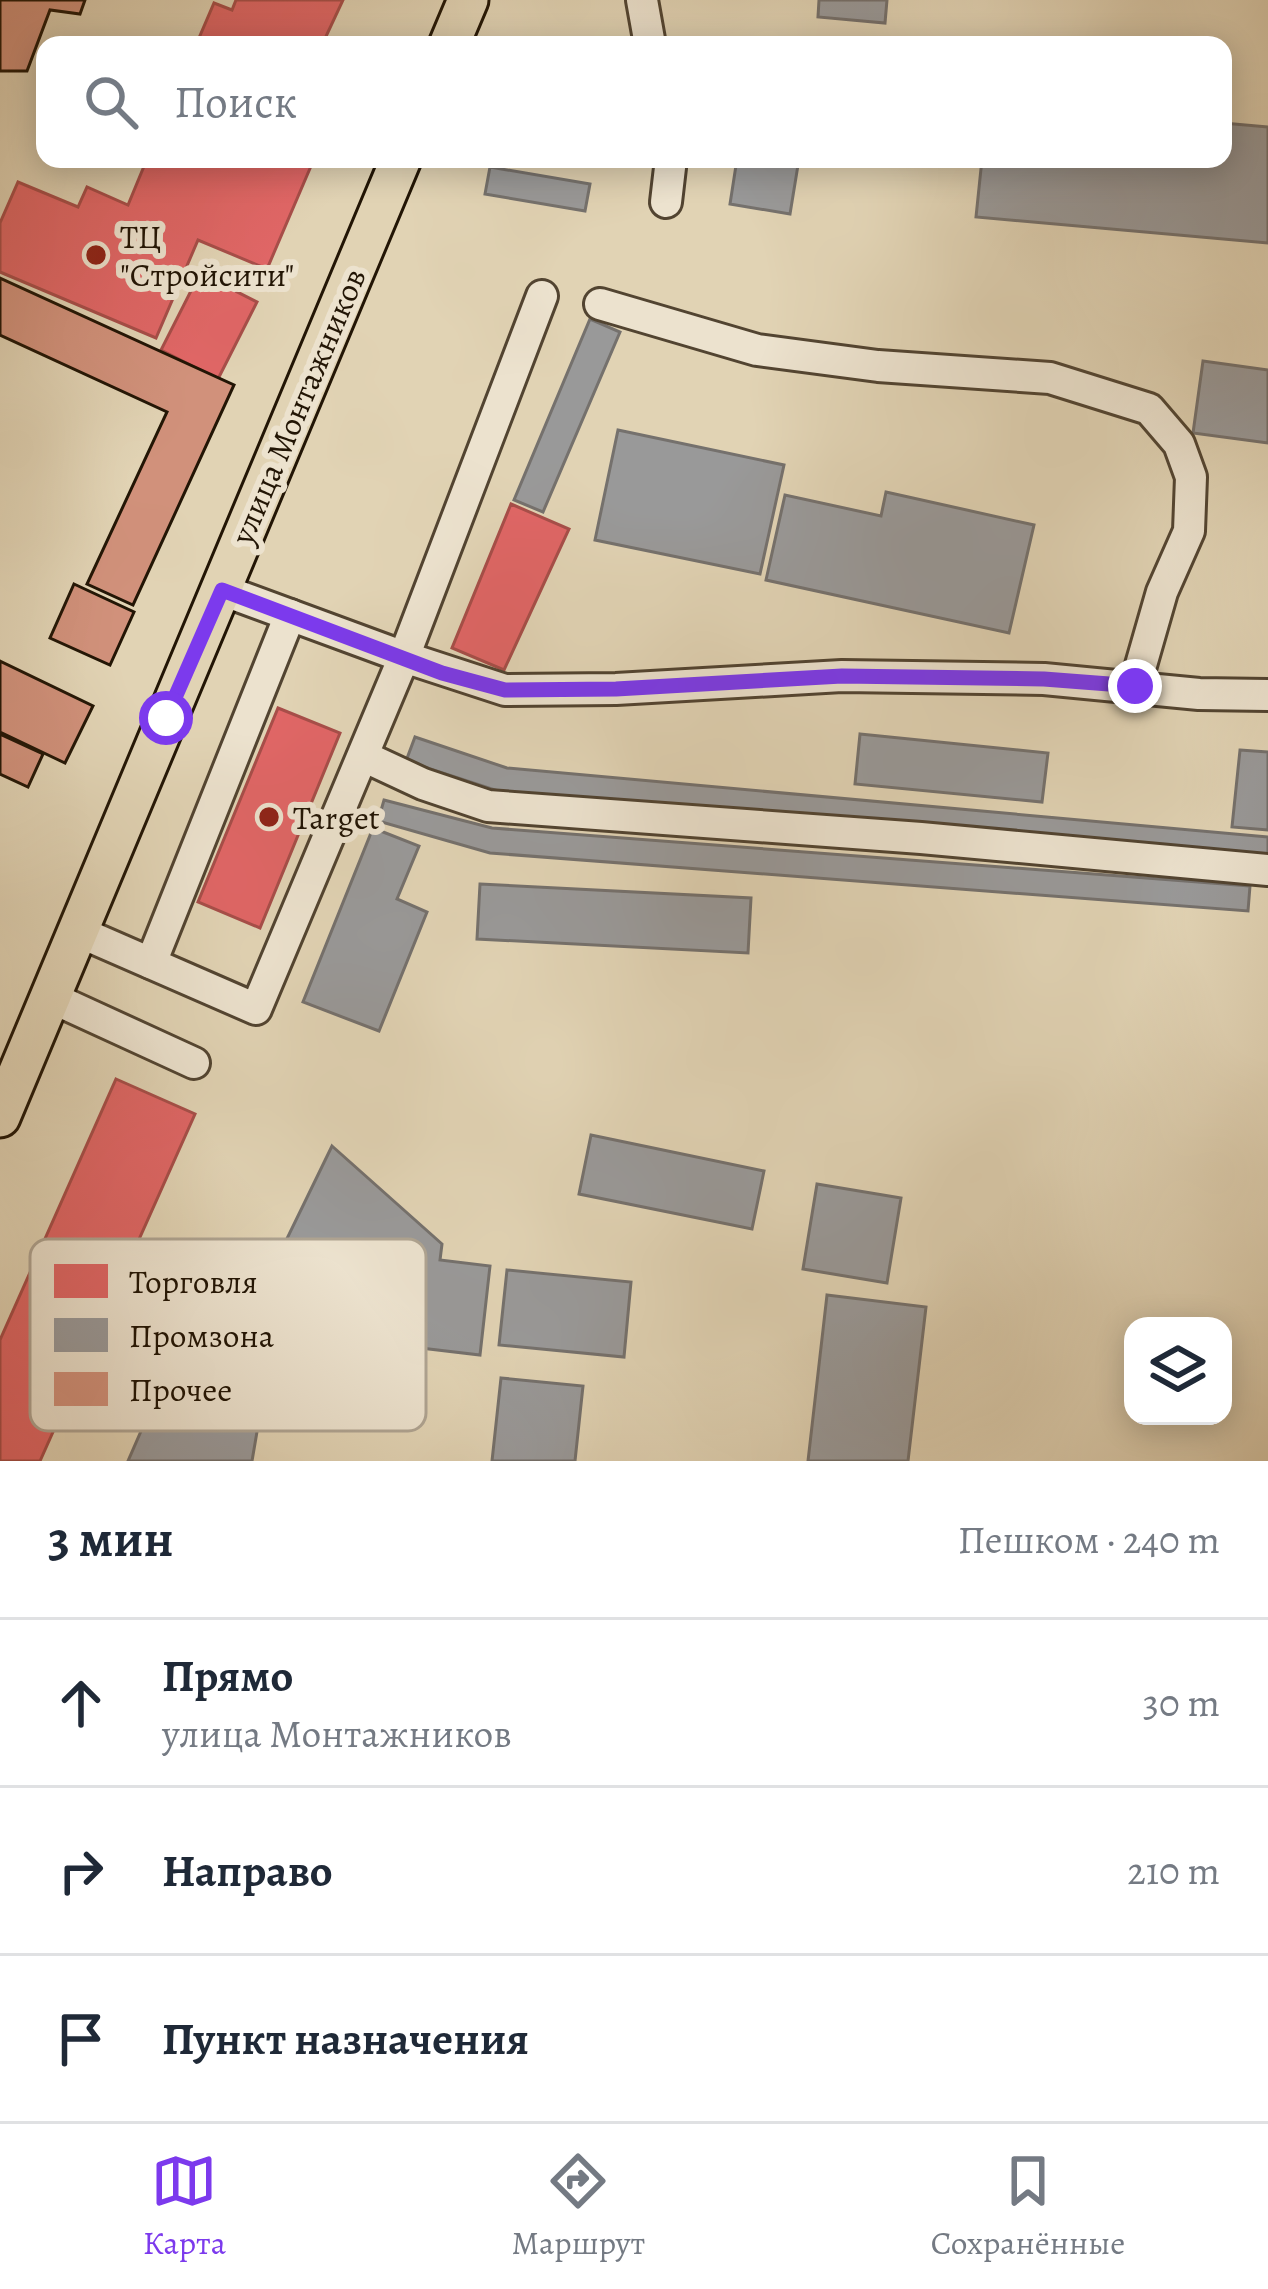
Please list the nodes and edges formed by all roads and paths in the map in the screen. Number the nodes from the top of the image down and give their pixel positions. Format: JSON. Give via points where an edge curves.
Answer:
{"nodes":[{"id":1,"x":468,"y":0,"type":"edge"},
{"id":2,"x":642,"y":0,"type":"edge"},
{"id":3,"x":453,"y":36,"type":"edge"},
{"id":4,"x":648,"y":36,"type":"edge"},
{"id":5,"x":397,"y":168,"type":"edge"},
{"id":6,"x":670,"y":168,"type":"edge"},
{"id":7,"x":666,"y":202,"type":"dead end"},
{"id":8,"x":542,"y":296,"type":"dead end"},
{"id":9,"x":600,"y":304,"type":"dead end"},
{"id":10,"x":222,"y":590,"type":"junction"},
{"id":11,"x":290,"y":615,"type":"junction"},
{"id":12,"x":404,"y":657,"type":"junction"},
{"id":13,"x":1135,"y":686,"type":"junction"},
{"id":14,"x":1268,"y":695,"type":"edge"},
{"id":15,"x":363,"y":756,"type":"junction"},
{"id":16,"x":1268,"y":870,"type":"edge"},
{"id":17,"x":77,"y":931,"type":"junction"},
{"id":18,"x":151,"y":963,"type":"junction"},
{"id":19,"x":50,"y":997,"type":"junction"},
{"id":20,"x":194,"y":1063,"type":"dead end"},
{"id":21,"x":0,"y":1117,"type":"edge"}],
"edges":[{"from":1,"to":3,"type":"main road"},
{"from":2,"to":4,"type":"lane"},
{"from":5,"to":10,"type":"main road","name":"улица Монтажников"},
{"from":6,"to":7,"type":"lane"},
{"from":8,"to":12,"type":"lane"},
{"from":9,"to":13,"type":"lane","via":[[757,350],[1050,378],[1149,409],[1179,443],[1191,477],[1189,531]]},
{"from":10,"to":11,"type":"lane"},
{"from":10,"to":17,"type":"main road","name":"улица Монтажников"},
{"from":11,"to":12,"type":"lane"},
{"from":11,"to":18,"type":"lane"},
{"from":12,"to":13,"type":"lane","via":[[505,690],[842,676]]},
{"from":12,"to":15,"type":"lane"},
{"from":13,"to":14,"type":"lane"},
{"from":15,"to":16,"type":"lane","via":[[488,806]]},
{"from":15,"to":18,"type":"lane","via":[[256,1009]]},
{"from":17,"to":18,"type":"lane"},
{"from":17,"to":19,"type":"main road","name":"улица Монтажников"},
{"from":19,"to":20,"type":"lane"},
{"from":19,"to":21,"type":"main road","name":"улица Монтажников"}]}
